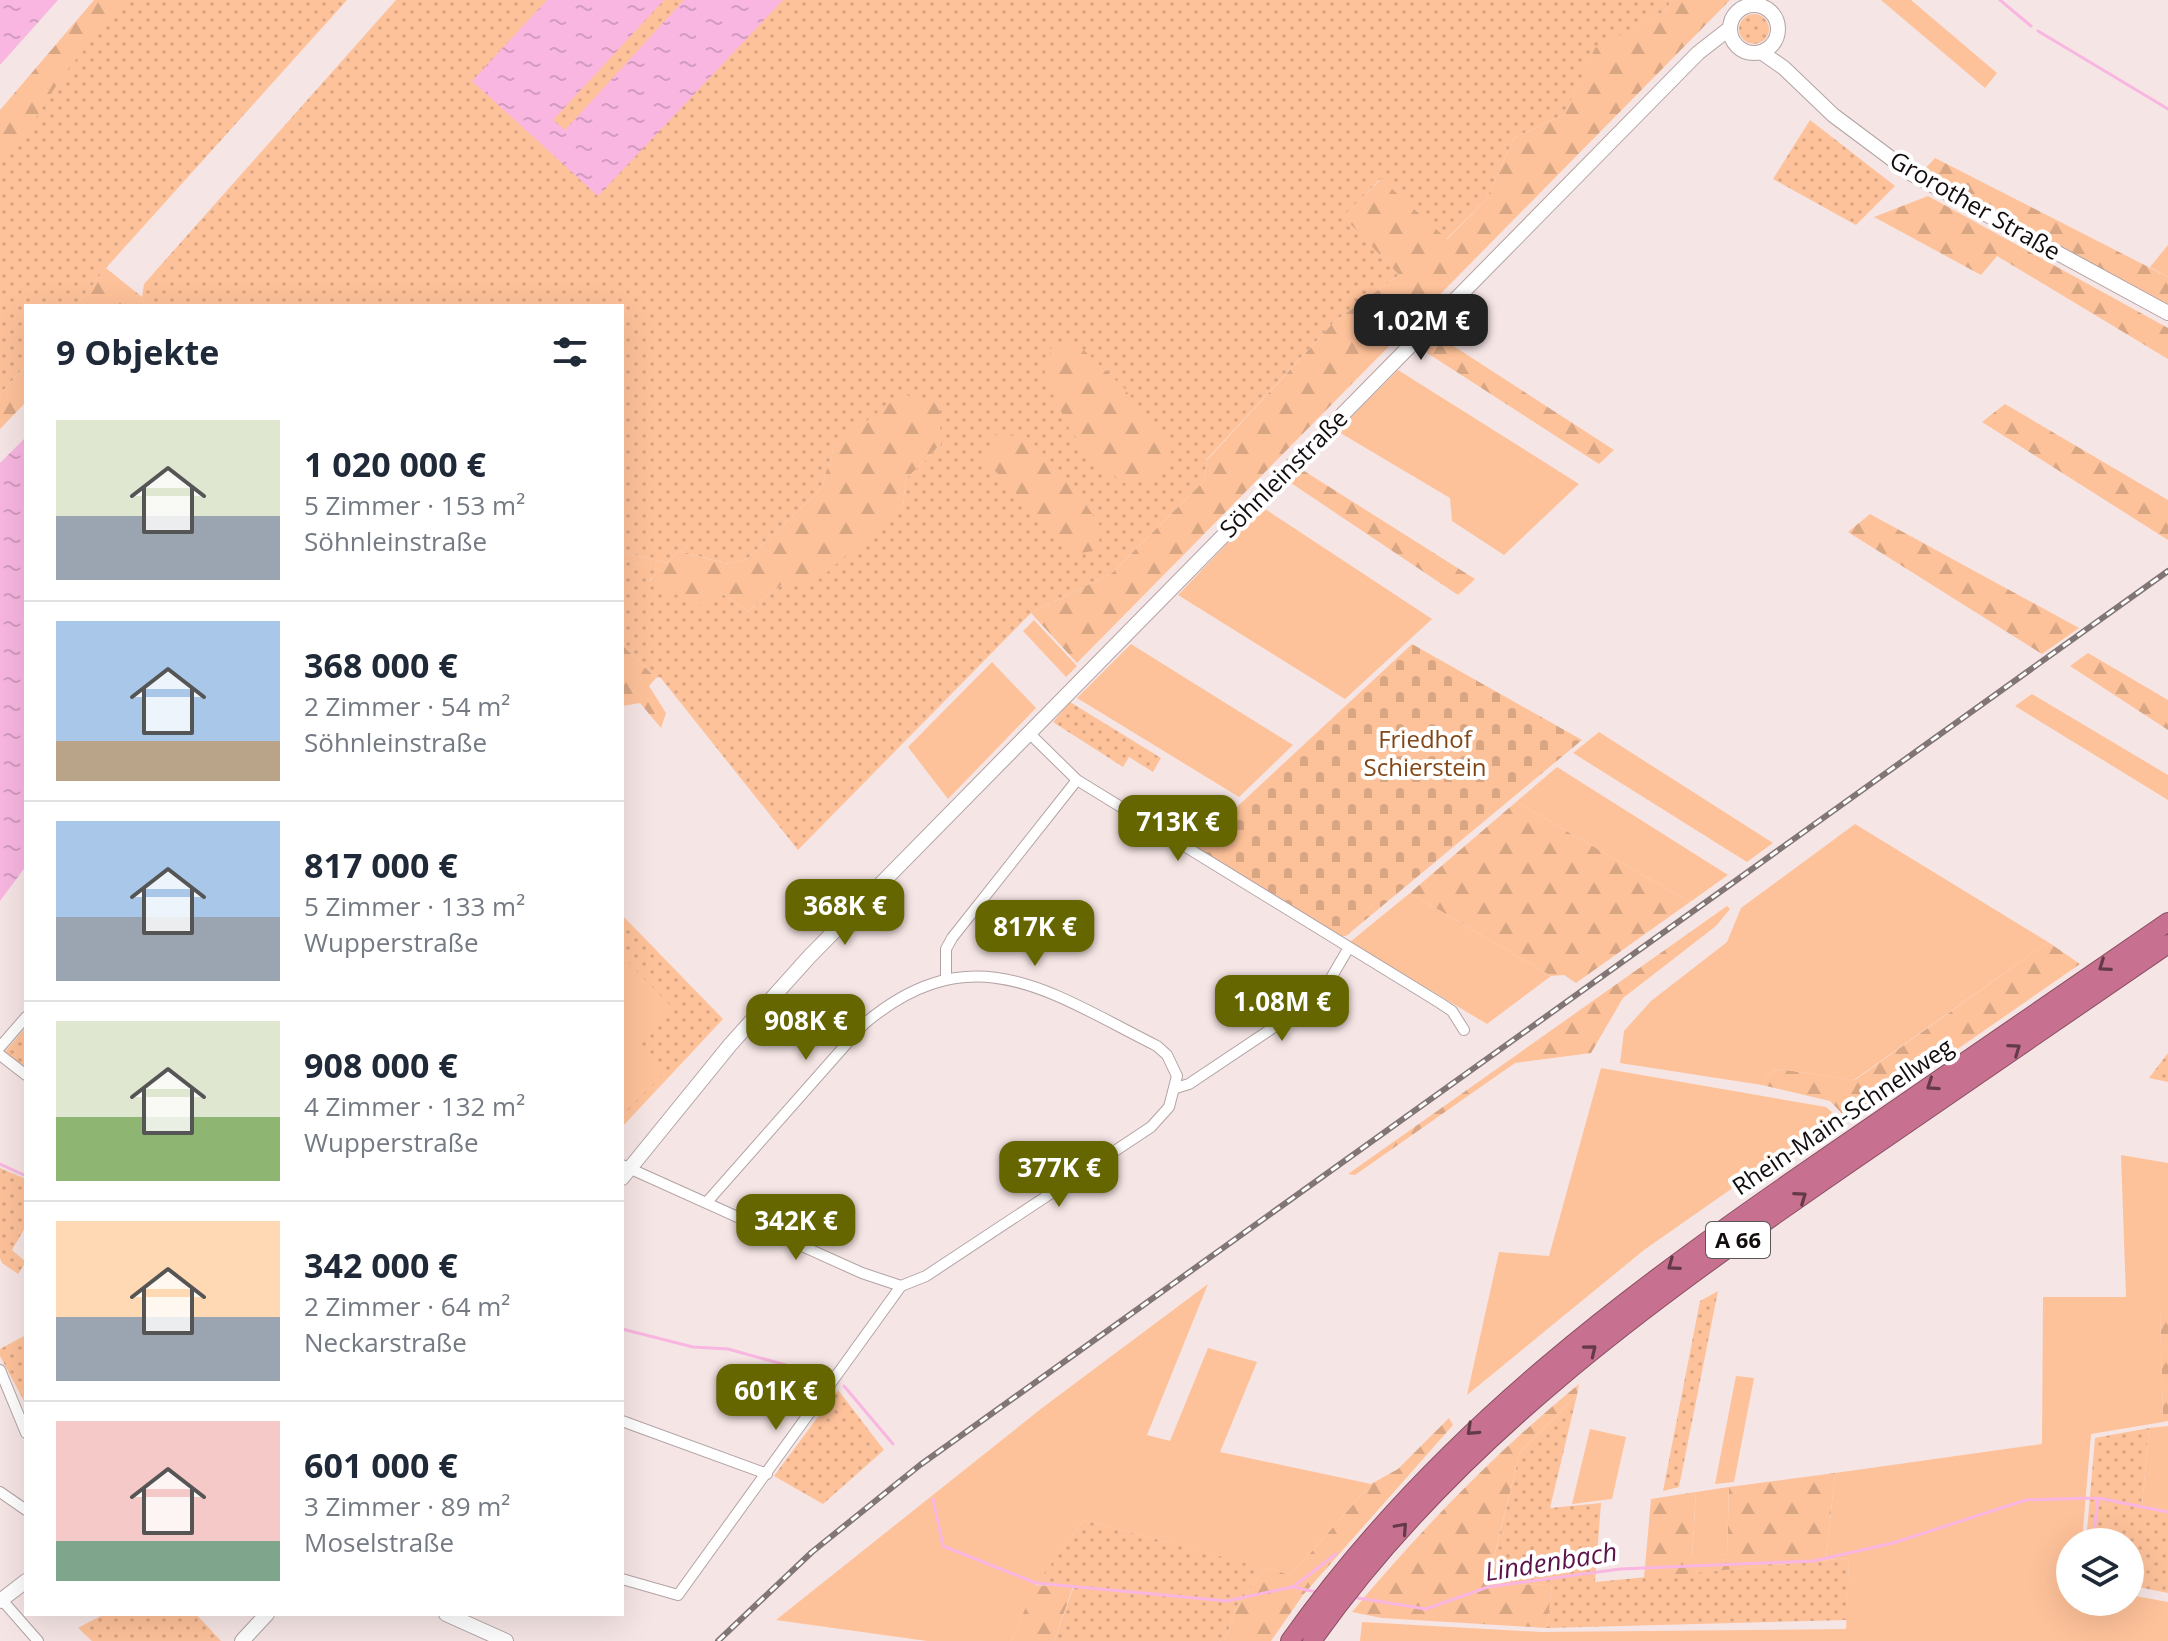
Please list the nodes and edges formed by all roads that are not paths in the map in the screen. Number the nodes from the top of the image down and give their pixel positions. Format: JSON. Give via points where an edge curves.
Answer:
{"nodes":[{"id":1,"x":1775,"y":0,"type":"edge"},
{"id":2,"x":1758,"y":2,"type":"edge"},
{"id":3,"x":1774,"y":16,"type":"junction"},
{"id":4,"x":1730,"y":28,"type":"junction"},
{"id":5,"x":1775,"y":40,"type":"junction"},
{"id":6,"x":1738,"y":47,"type":"junction"},
{"id":7,"x":1761,"y":52,"type":"junction"},
{"id":8,"x":1693,"y":59,"type":"junction"},
{"id":9,"x":1796,"y":79,"type":"junction"},
{"id":10,"x":2168,"y":313,"type":"edge"},
{"id":11,"x":1029,"y":733,"type":"junction"},
{"id":12,"x":1077,"y":780,"type":"junction"},
{"id":13,"x":2168,"y":922,"type":"edge"},
{"id":14,"x":2168,"y":944,"type":"edge"},
{"id":15,"x":1348,"y":949,"type":"junction"},
{"id":16,"x":946,"y":979,"type":"junction"},
{"id":17,"x":24,"y":1019,"type":"edge"},
{"id":18,"x":1464,"y":1030,"type":"dead end"},
{"id":19,"x":0,"y":1047,"type":"edge"},
{"id":20,"x":0,"y":1055,"type":"edge"},
{"id":21,"x":24,"y":1073,"type":"edge"},
{"id":22,"x":1176,"y":1088,"type":"junction"},
{"id":23,"x":624,"y":1171,"type":"edge"},
{"id":24,"x":707,"y":1202,"type":"junction"},
{"id":25,"x":901,"y":1286,"type":"junction"},
{"id":26,"x":0,"y":1370,"type":"edge"},
{"id":27,"x":22,"y":1407,"type":"edge"},
{"id":28,"x":624,"y":1422,"type":"edge"},
{"id":29,"x":767,"y":1474,"type":"junction"},
{"id":30,"x":0,"y":1492,"type":"edge"},
{"id":31,"x":24,"y":1509,"type":"edge"},
{"id":32,"x":624,"y":1580,"type":"edge"},
{"id":33,"x":24,"y":1583,"type":"edge"},
{"id":34,"x":1345,"y":1583,"type":"junction"},
{"id":35,"x":1,"y":1600,"type":"edge"},
{"id":36,"x":265,"y":1616,"type":"edge"},
{"id":37,"x":450,"y":1616,"type":"edge"},
{"id":38,"x":1311,"y":1632,"type":"edge"},
{"id":39,"x":38,"y":1641,"type":"edge"},
{"id":40,"x":242,"y":1641,"type":"edge"},
{"id":41,"x":506,"y":1641,"type":"edge"},
{"id":42,"x":1290,"y":1641,"type":"edge"}],
"edges":[{"from":1,"to":3,"type":"street"},
{"from":2,"to":3,"type":"street"},
{"from":2,"to":4,"type":"street","via":[[1736,12]]},
{"from":3,"to":5,"type":"street"},
{"from":4,"to":6,"type":"street"},
{"from":4,"to":8,"type":"street","name":"Söhnleinstraße"},
{"from":5,"to":7,"type":"street"},
{"from":5,"to":9,"type":"street","name":"Grorother Straße"},
{"from":6,"to":7,"type":"street"},
{"from":6,"to":8,"type":"street","name":"Söhnleinstraße","via":[[1718,48]]},
{"from":7,"to":9,"type":"street","name":"Grorother Straße"},
{"from":8,"to":11,"type":"street","name":"Söhnleinstraße"},
{"from":9,"to":10,"type":"street","name":"Grorother Straße","via":[[1833,115],[1912,174]]},
{"from":11,"to":12,"type":"street"},
{"from":11,"to":23,"type":"street","name":"Söhnleinstraße","via":[[782,986]]},
{"from":12,"to":15,"type":"street"},
{"from":12,"to":16,"type":"street","via":[[952,938],[946,949]]},
{"from":13,"to":34,"type":"highway","name":"Rhein-Main-Schnellweg","number":"A 66","one_way":true,"via":[[1729,1224],[1575,1339],[1449,1452]]},
{"from":34,"to":14,"type":"highway","name":"Rhein-Main-Schnellweg","number":"A 66","one_way":true,"via":[[1462,1464],[1599,1344],[1778,1212]]},
{"from":15,"to":18,"type":"street","via":[[1452,1011]]},
{"from":15,"to":22,"type":"street","via":[[1324,990],[1307,1005]]},
{"from":16,"to":22,"type":"street","via":[[1000,977],[1050,991],[1157,1046],[1175,1068]]},
{"from":16,"to":24,"type":"street","via":[[896,1001],[856,1032]]},
{"from":17,"to":19,"type":"street"},
{"from":20,"to":21,"type":"street"},
{"from":22,"to":25,"type":"street","via":[[1169,1107],[1151,1127],[938,1268]]},
{"from":23,"to":24,"type":"street"},
{"from":24,"to":25,"type":"street"},
{"from":25,"to":29,"type":"street"},
{"from":26,"to":27,"type":"street"},
{"from":28,"to":29,"type":"street"},
{"from":29,"to":32,"type":"street","via":[[678,1595]]},
{"from":30,"to":31,"type":"street"},
{"from":33,"to":35,"type":"street"},
{"from":34,"to":38,"type":"highway","name":"Rhein-Main-Schnellweg","number":"A 66"},
{"from":35,"to":39,"type":"street"},
{"from":36,"to":40,"type":"street"},
{"from":37,"to":41,"type":"street"},
{"from":38,"to":42,"type":"highway","name":"Rhein-Main-Schnellweg","number":"A 66"}]}
